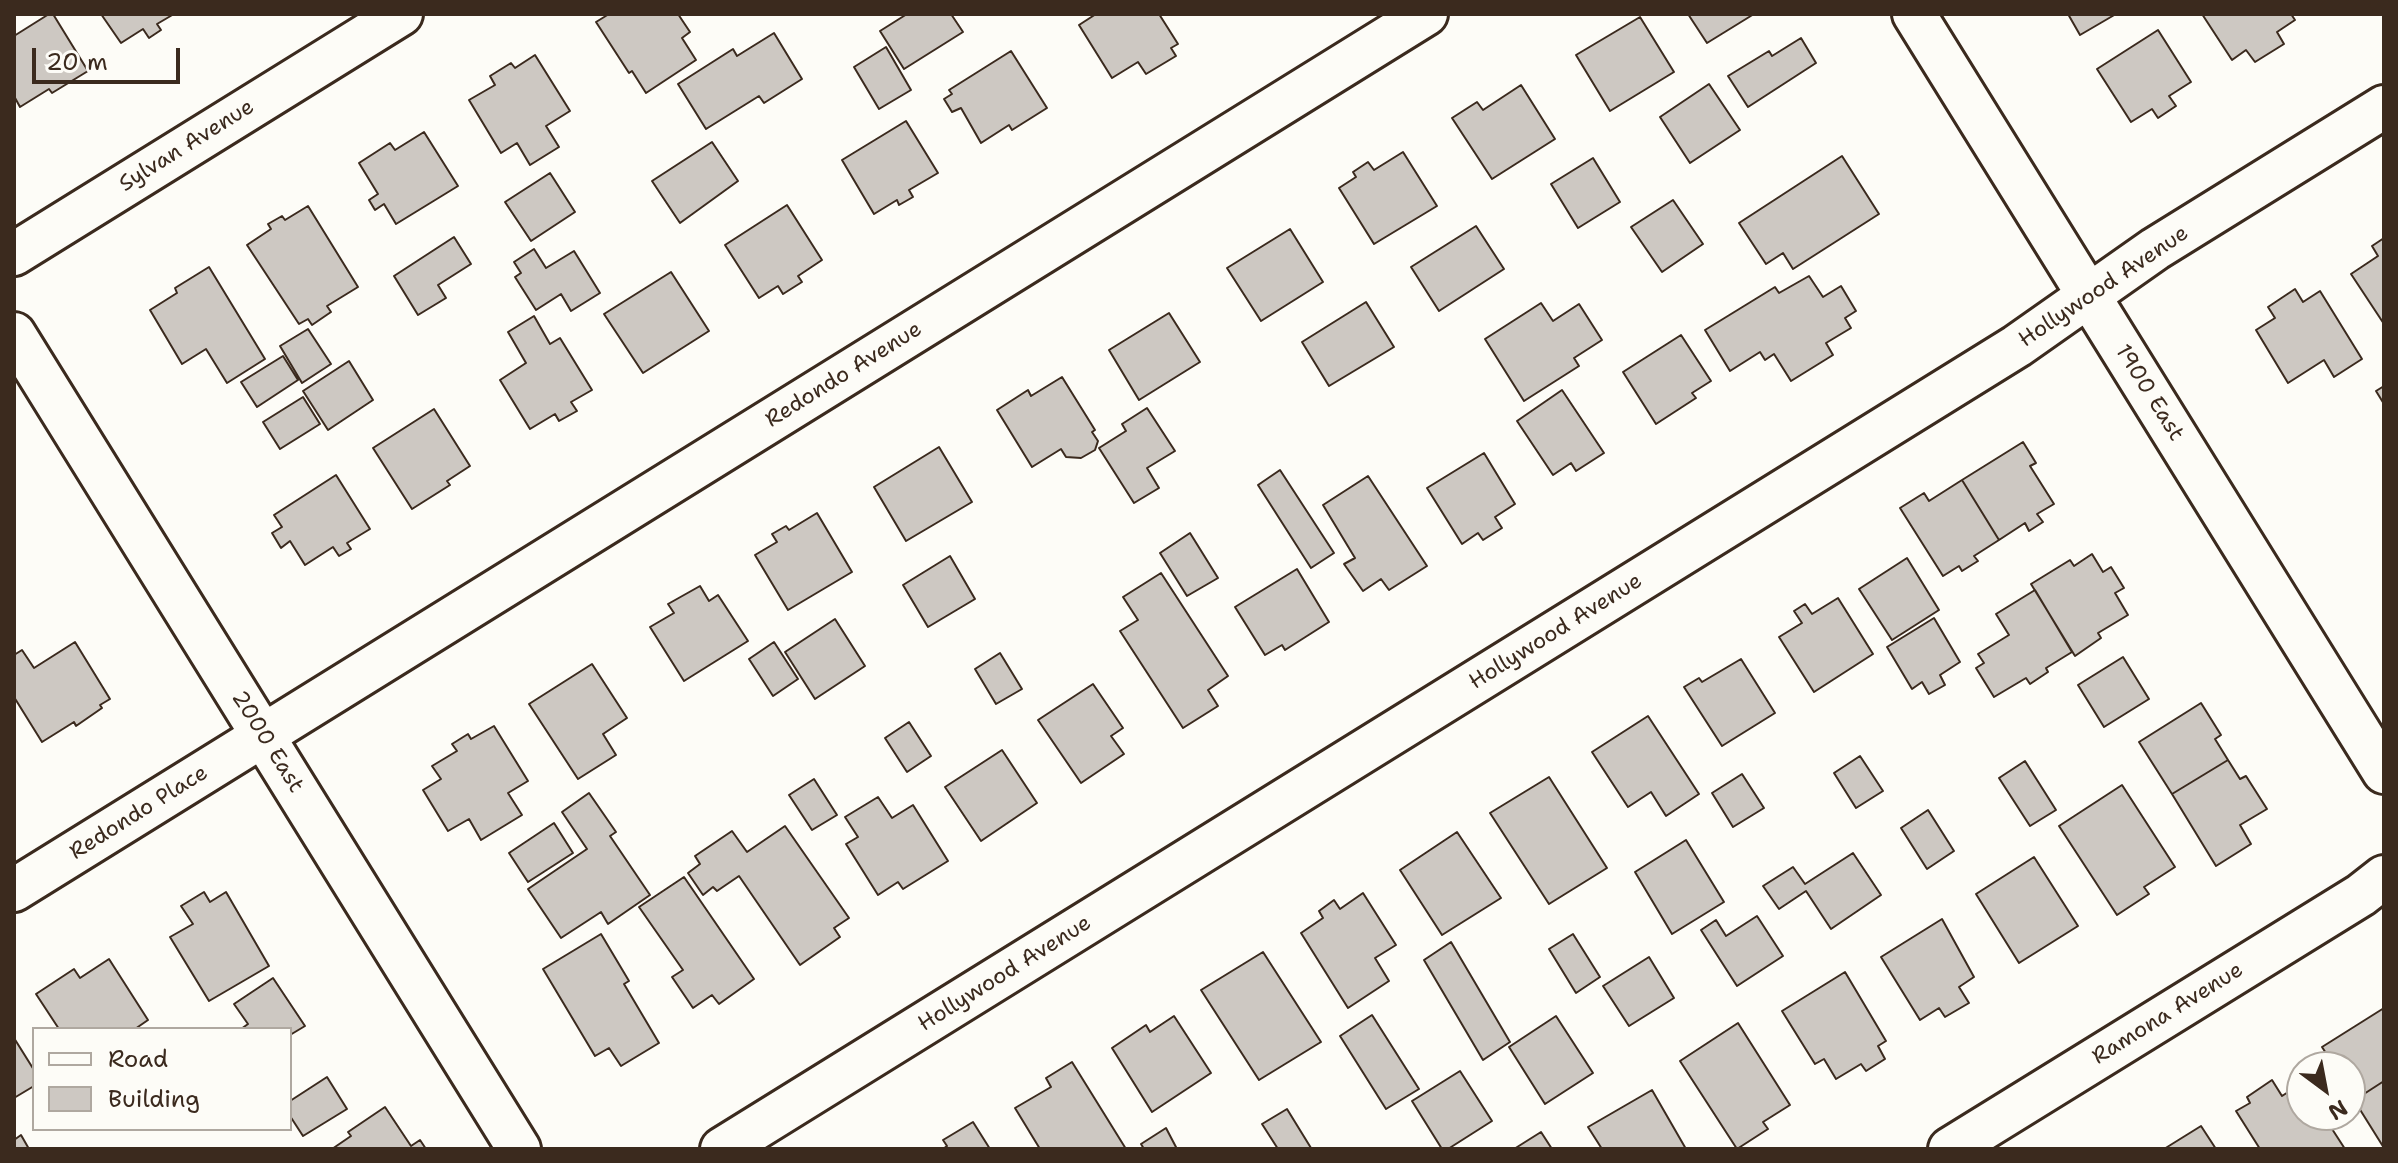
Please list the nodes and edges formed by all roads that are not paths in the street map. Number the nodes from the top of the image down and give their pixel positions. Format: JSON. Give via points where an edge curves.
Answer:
{"nodes":[{"id":1,"x":401,"y":14,"type":"edge"},
{"id":2,"x":1426,"y":14,"type":"edge"},
{"id":3,"x":1914,"y":14,"type":"edge"},
{"id":4,"x":2384,"y":107,"type":"edge"},
{"id":5,"x":14,"y":254,"type":"edge"},
{"id":6,"x":2089,"y":296,"type":"junction"},
{"id":7,"x":14,"y":334,"type":"edge"},
{"id":8,"x":263,"y":736,"type":"junction"},
{"id":9,"x":2384,"y":772,"type":"edge"},
{"id":10,"x":2384,"y":877,"type":"edge"},
{"id":11,"x":14,"y":890,"type":"edge"},
{"id":12,"x":519,"y":1149,"type":"edge"},
{"id":13,"x":722,"y":1149,"type":"edge"},
{"id":14,"x":1950,"y":1149,"type":"edge"}],
"edges":[{"from":1,"to":5,"type":"street","name":"Sylvan Avenue"},
{"from":2,"to":8,"type":"street","name":"Redondo Avenue"},
{"from":3,"to":6,"type":"street","name":"1900 East"},
{"from":4,"to":6,"type":"street","name":"Hollywood Avenue"},
{"from":6,"to":9,"type":"street","name":"1900 East"},
{"from":6,"to":13,"type":"street","name":"Hollywood Avenue","via":[[2017,346]]},
{"from":7,"to":8,"type":"street","name":"2000 East"},
{"from":8,"to":11,"type":"street","name":"Redondo Place"},
{"from":8,"to":12,"type":"street","name":"2000 East"},
{"from":10,"to":14,"type":"street","name":"Ramona Avenue"}]}
